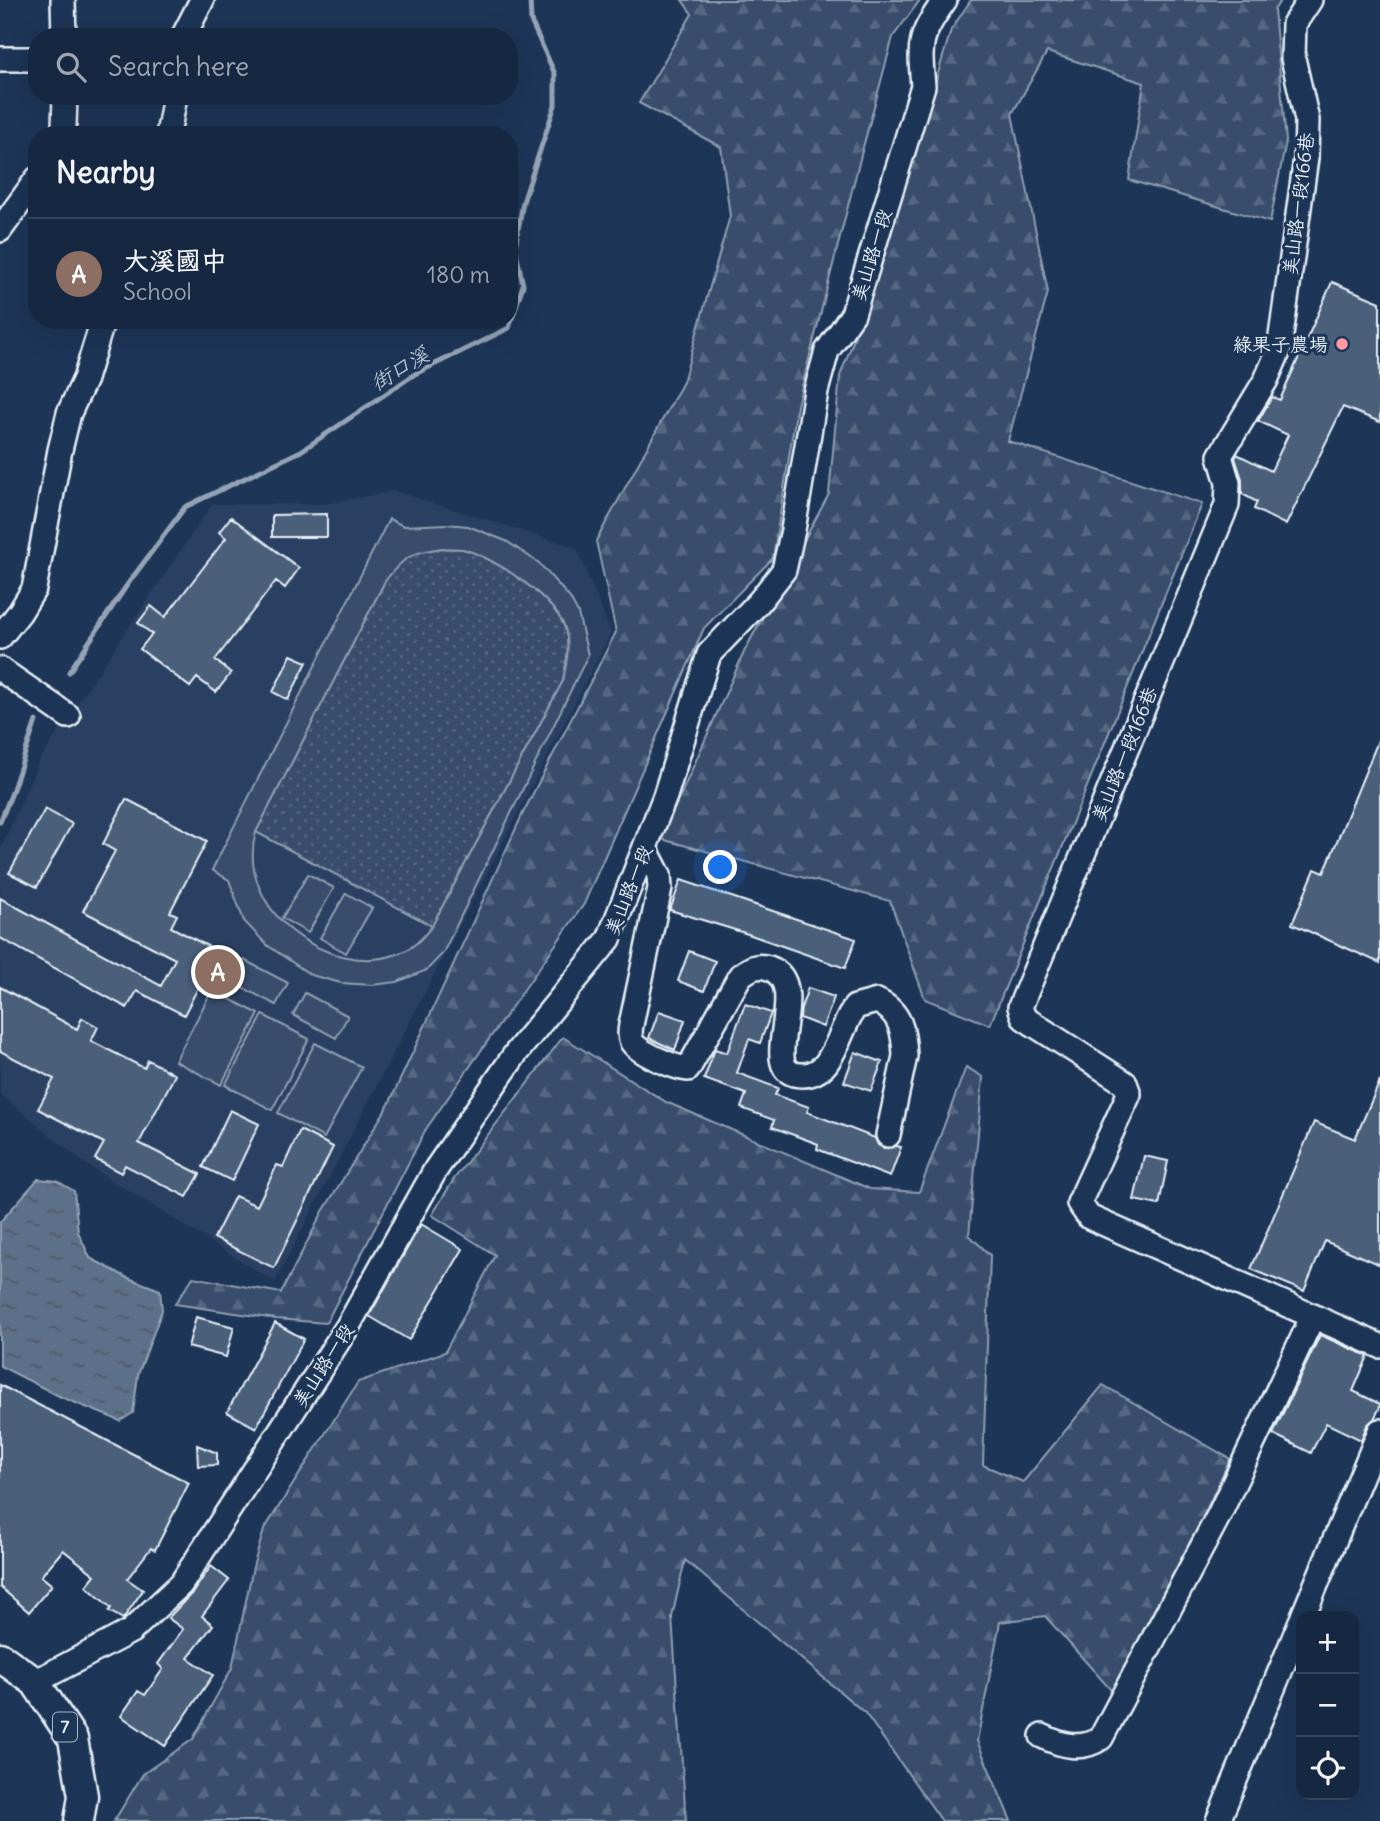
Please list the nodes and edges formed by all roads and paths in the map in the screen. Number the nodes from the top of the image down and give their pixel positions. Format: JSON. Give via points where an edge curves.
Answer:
{"nodes":[{"id":1,"x":63,"y":0,"type":"edge"},
{"id":2,"x":202,"y":0,"type":"edge"},
{"id":3,"x":945,"y":0,"type":"edge"},
{"id":4,"x":1310,"y":0,"type":"edge"},
{"id":5,"x":64,"y":28,"type":"edge"},
{"id":6,"x":188,"y":28,"type":"edge"},
{"id":7,"x":0,"y":58,"type":"edge"},
{"id":8,"x":28,"y":59,"type":"edge"},
{"id":9,"x":65,"y":105,"type":"edge"},
{"id":10,"x":173,"y":105,"type":"edge"},
{"id":11,"x":64,"y":126,"type":"edge"},
{"id":12,"x":170,"y":126,"type":"edge"},
{"id":13,"x":28,"y":191,"type":"edge"},
{"id":14,"x":0,"y":230,"type":"edge"},
{"id":15,"x":100,"y":329,"type":"edge"},
{"id":16,"x":0,"y":637,"type":"edge"},
{"id":17,"x":0,"y":669,"type":"edge"},
{"id":18,"x":68,"y":716,"type":"dead end"},
{"id":19,"x":645,"y":848,"type":"junction"},
{"id":20,"x":888,"y":1135,"type":"dead end"},
{"id":21,"x":1313,"y":1316,"type":"junction"},
{"id":22,"x":1380,"y":1346,"type":"edge"},
{"id":23,"x":1380,"y":1431,"type":"edge"},
{"id":24,"x":1305,"y":1611,"type":"edge"},
{"id":25,"x":1296,"y":1633,"type":"edge"},
{"id":26,"x":0,"y":1657,"type":"edge"},
{"id":27,"x":36,"y":1682,"type":"junction"},
{"id":28,"x":1042,"y":1736,"type":"dead end"},
{"id":29,"x":79,"y":1821,"type":"edge"},
{"id":30,"x":1218,"y":1821,"type":"edge"}],
"edges":[{"from":1,"to":5,"type":"street"},
{"from":2,"to":6,"type":"street"},
{"from":3,"to":19,"type":"street","name":"美山路一段","via":[[923,33],[923,86],[853,314],[827,351],[784,570],[709,654]]},
{"from":4,"to":21,"type":"street","name":"美山路一段166巷","via":[[1294,24],[1293,58],[1307,120],[1307,158],[1279,350],[1220,456],[1228,483],[1227,505],[1020,1007],[1024,1018],[1125,1083],[1129,1094],[1079,1203],[1089,1217]]},
{"from":7,"to":8,"type":"street"},
{"from":9,"to":11,"type":"street"},
{"from":10,"to":12,"type":"street"},
{"from":13,"to":14,"type":"street"},
{"from":15,"to":16,"type":"street","via":[[66,426],[34,589]]},
{"from":17,"to":18,"type":"street"},
{"from":19,"to":20,"type":"street","via":[[660,888],[631,1025],[633,1043],[688,1069],[740,976],[751,967],[764,967],[783,981],[788,1000],[780,1053],[783,1064],[803,1076],[825,1066],[855,1007],[877,1001],[898,1017],[905,1045]]},
{"from":19,"to":27,"type":"street","name":"美山路一段","via":[[609,939],[516,1053],[436,1169],[348,1326],[181,1584],[131,1631]]},
{"from":21,"to":22,"type":"street"},
{"from":21,"to":28,"type":"street","via":[[1219,1515],[1101,1738],[1074,1746]]},
{"from":23,"to":24,"type":"street"},
{"from":25,"to":30,"type":"street"},
{"from":26,"to":27,"type":"main road","number":"7"},
{"from":27,"to":29,"type":"main road","number":"7","via":[[73,1739],[83,1796]]}]}
